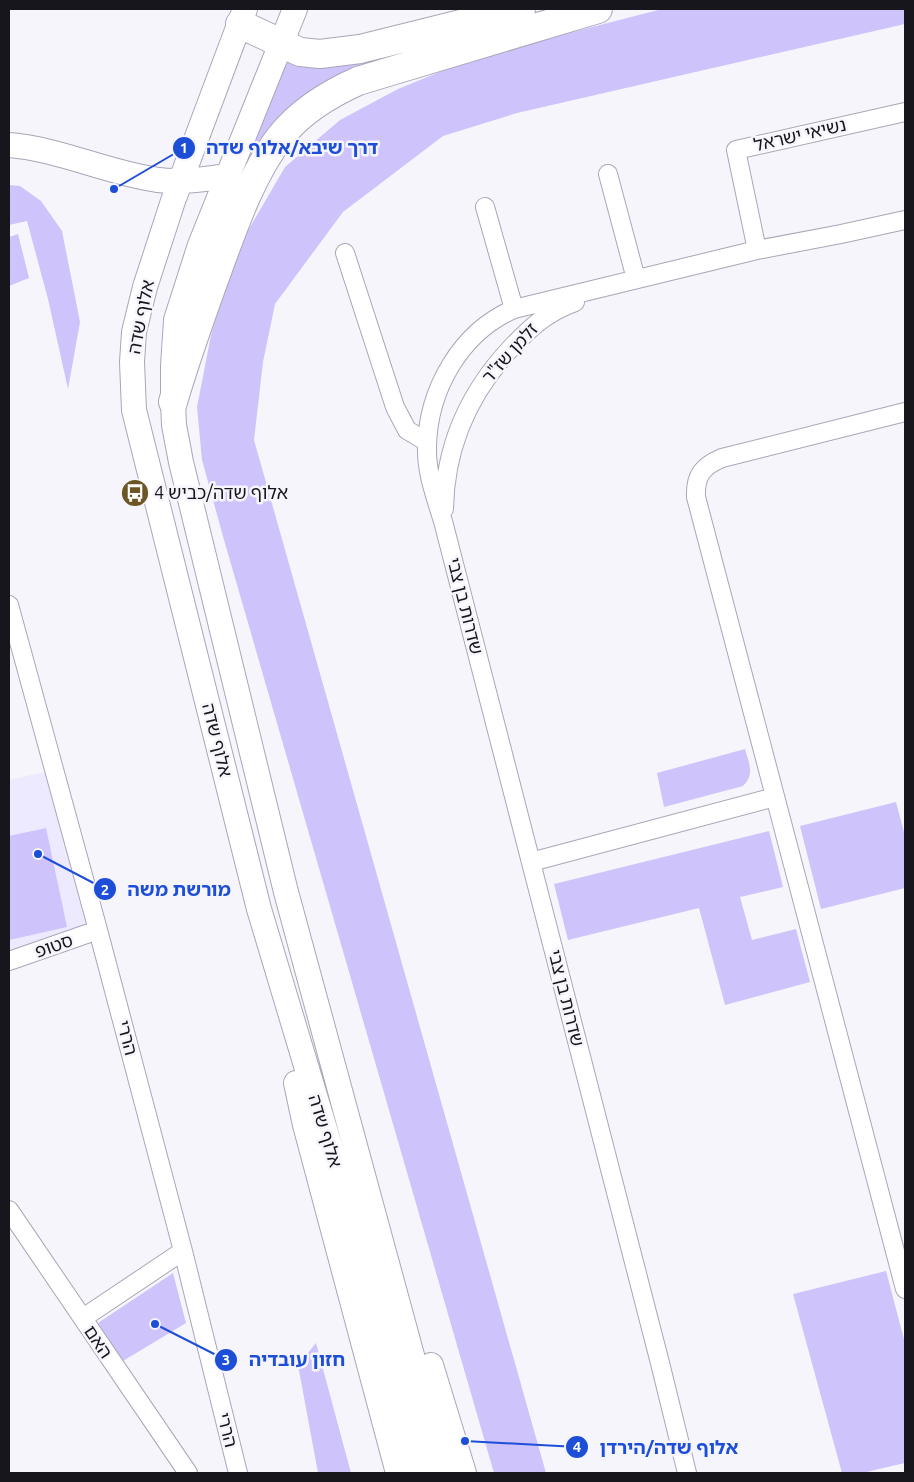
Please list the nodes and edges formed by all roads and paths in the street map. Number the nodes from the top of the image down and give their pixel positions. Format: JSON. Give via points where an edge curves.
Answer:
{"nodes":[{"id":1,"x":296,"y":9,"type":"edge"},
{"id":2,"x":521,"y":9,"type":"edge"},
{"id":3,"x":598,"y":9,"type":"edge"},
{"id":4,"x":242,"y":16,"type":"edge"},
{"id":5,"x":282,"y":43,"type":"junction"},
{"id":6,"x":905,"y":112,"type":"edge"},
{"id":7,"x":9,"y":145,"type":"edge"},
{"id":8,"x":111,"y":170,"type":"junction"},
{"id":9,"x":608,"y":174,"type":"dead end"},
{"id":10,"x":227,"y":176,"type":"junction"},
{"id":11,"x":181,"y":181,"type":"junction"},
{"id":12,"x":485,"y":207,"type":"dead end"},
{"id":13,"x":168,"y":218,"type":"junction"},
{"id":14,"x":905,"y":220,"type":"edge"},
{"id":15,"x":756,"y":250,"type":"junction"},
{"id":16,"x":346,"y":253,"type":"dead end"},
{"id":17,"x":636,"y":279,"type":"junction"},
{"id":18,"x":514,"y":309,"type":"junction"},
{"id":19,"x":173,"y":402,"type":"junction"},
{"id":20,"x":905,"y":412,"type":"edge"},
{"id":21,"x":427,"y":442,"type":"junction"},
{"id":22,"x":444,"y":525,"type":"junction"},
{"id":23,"x":9,"y":605,"type":"edge"},
{"id":24,"x":775,"y":797,"type":"junction"},
{"id":25,"x":241,"y":838,"type":"junction"},
{"id":26,"x":531,"y":862,"type":"junction"},
{"id":27,"x":286,"y":892,"type":"junction"},
{"id":28,"x":98,"y":930,"type":"junction"},
{"id":29,"x":9,"y":961,"type":"edge"},
{"id":30,"x":9,"y":1210,"type":"edge"},
{"id":31,"x":183,"y":1251,"type":"junction"},
{"id":32,"x":905,"y":1289,"type":"edge"},
{"id":33,"x":83,"y":1318,"type":"junction"},
{"id":34,"x":188,"y":1473,"type":"edge"},
{"id":35,"x":238,"y":1473,"type":"edge"},
{"id":36,"x":398,"y":1473,"type":"edge"},
{"id":37,"x":421,"y":1473,"type":"edge"},
{"id":38,"x":444,"y":1473,"type":"edge"},
{"id":39,"x":464,"y":1473,"type":"edge"},
{"id":40,"x":687,"y":1473,"type":"edge"}],
"edges":[{"from":1,"to":5,"type":"main road","name":"אלוף שדה"},
{"from":2,"to":5,"type":"highway","via":[[334,53],[300,52]]},
{"from":3,"to":19,"type":"highway","via":[[358,81],[337,90],[307,111],[271,150],[252,186],[188,350]]},
{"from":4,"to":5,"type":"highway"},
{"from":4,"to":11,"type":"main road","name":"אלוף שדה"},
{"from":5,"to":10,"type":"main road","name":"אלוף שדה"},
{"from":6,"to":15,"type":"street","name":"נשיאי ישראל","via":[[736,150]]},
{"from":7,"to":8,"type":"main road","via":[[28,146]]},
{"from":8,"to":11,"type":"main road"},
{"from":8,"to":13,"type":"main road","via":[[153,196]]},
{"from":9,"to":17,"type":"street"},
{"from":10,"to":11,"type":"main road"},
{"from":10,"to":19,"type":"main road","name":"אלוף שדה","via":[[176,320]]},
{"from":11,"to":13,"type":"main road","name":"אלוף שדה"},
{"from":12,"to":18,"type":"street"},
{"from":13,"to":25,"type":"main road","name":"אלוף שדה","via":[[134,332],[134,410]]},
{"from":14,"to":15,"type":"street","name":"זלמן שז\"ר"},
{"from":15,"to":17,"type":"street","name":"זלמן שז\"ר"},
{"from":16,"to":21,"type":"street","via":[[395,407],[407,430]]},
{"from":17,"to":18,"type":"street","name":"זלמן שז\"ר"},
{"from":17,"to":22,"type":"street","name":"זלמן שז\"ר","via":[[547,315],[494,366],[459,427],[450,460]]},
{"from":18,"to":21,"type":"street","name":"זלמן שז\"ר","via":[[482,327],[463,346],[437,393],[428,421]]},
{"from":19,"to":27,"type":"main road","name":"אלוף שדה","via":[[181,462]]},
{"from":20,"to":24,"type":"street","via":[[722,458],[702,470],[698,478],[696,497]]},
{"from":21,"to":22,"type":"street","name":"זלמן שז\"ר","via":[[429,475]]},
{"from":22,"to":26,"type":"street","name":"שדרות בן צבי"},
{"from":23,"to":28,"type":"street","name":"הררי"},
{"from":24,"to":26,"type":"street"},
{"from":24,"to":32,"type":"street"},
{"from":25,"to":36,"type":"main road","via":[[305,1126]]},
{"from":25,"to":37,"type":"main road","name":"אלוף שדה","via":[[366,1269]]},
{"from":26,"to":40,"type":"street","name":"שדרות בן צבי"},
{"from":27,"to":38,"type":"main road","name":"אלוף שדה"},
{"from":27,"to":39,"type":"main road"},
{"from":28,"to":29,"type":"street","name":"סטופ"},
{"from":28,"to":31,"type":"street","name":"הררי"},
{"from":30,"to":33,"type":"street","name":"האם"},
{"from":31,"to":33,"type":"street"},
{"from":31,"to":35,"type":"street","name":"הררי"},
{"from":33,"to":34,"type":"street","name":"האם"}]}
